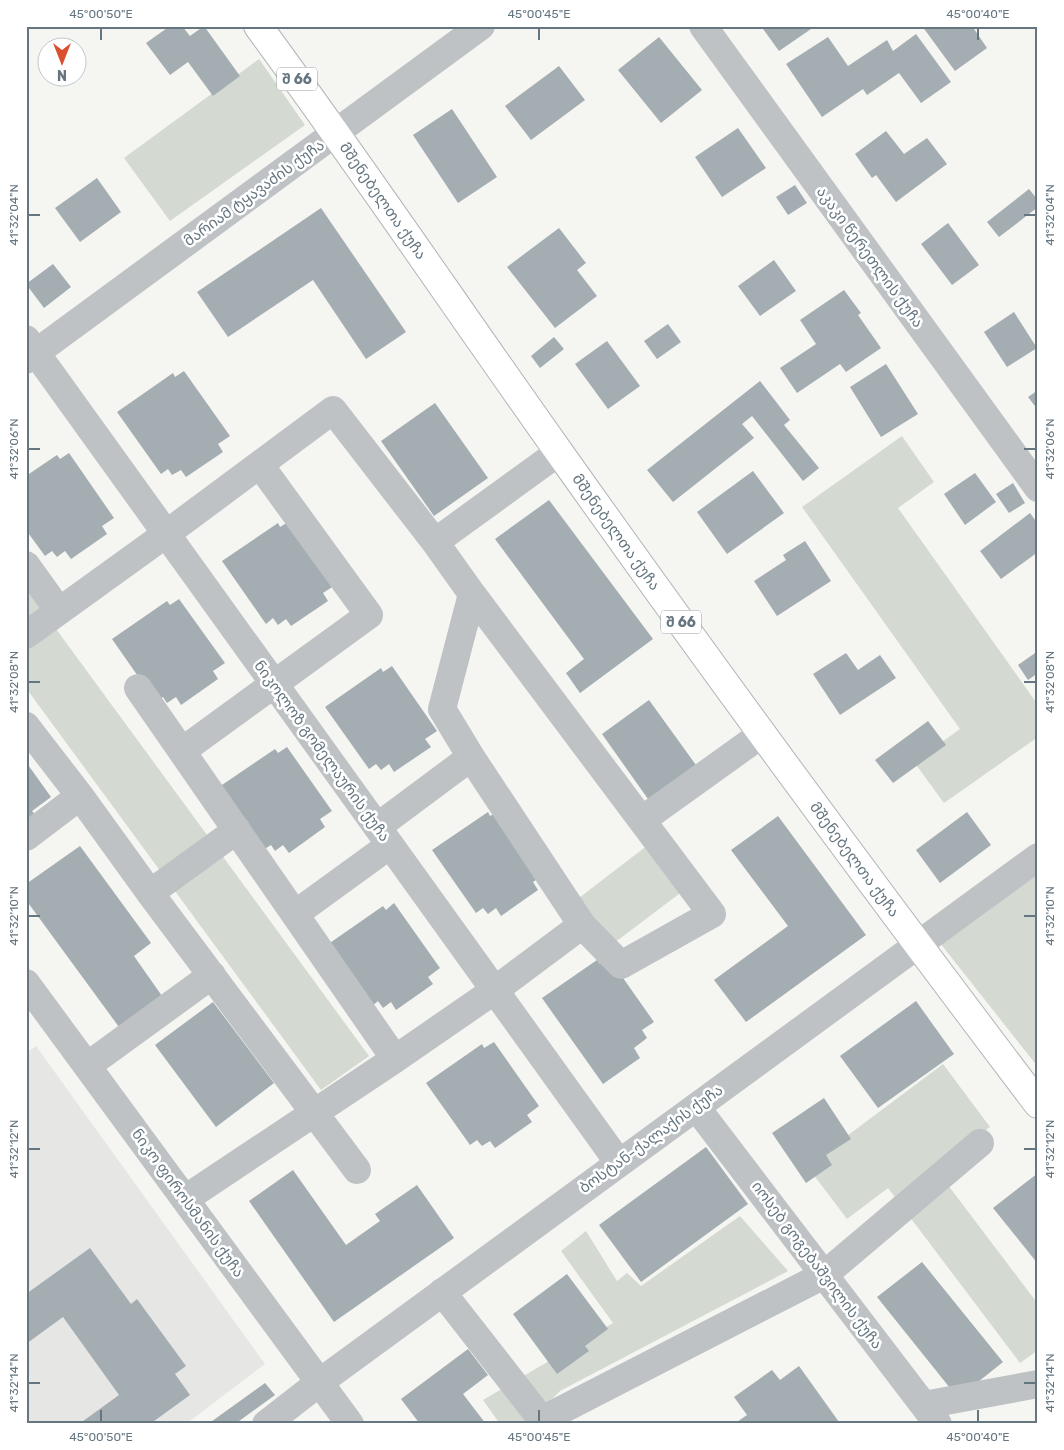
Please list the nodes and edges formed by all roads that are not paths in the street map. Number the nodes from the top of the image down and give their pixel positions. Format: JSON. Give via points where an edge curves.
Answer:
{"nodes":[{"id":1,"x":258,"y":26,"type":"edge"},
{"id":2,"x":481,"y":26,"type":"edge"},
{"id":3,"x":703,"y":26,"type":"edge"},
{"id":4,"x":336,"y":132,"type":"junction"},
{"id":5,"x":30,"y":351,"type":"edge"},
{"id":6,"x":559,"y":452,"type":"junction"},
{"id":7,"x":260,"y":465,"type":"junction"},
{"id":8,"x":1038,"y":488,"type":"edge"},
{"id":9,"x":166,"y":534,"type":"junction"},
{"id":10,"x":435,"y":542,"type":"junction"},
{"id":11,"x":26,"y":565,"type":"edge"},
{"id":12,"x":472,"y":594,"type":"junction"},
{"id":13,"x":59,"y":611,"type":"junction"},
{"id":14,"x":26,"y":634,"type":"edge"},
{"id":15,"x":274,"y":684,"type":"junction"},
{"id":16,"x":138,"y":688,"type":"dead end"},
{"id":17,"x":26,"y":726,"type":"edge"},
{"id":18,"x":762,"y":734,"type":"junction"},
{"id":19,"x":182,"y":751,"type":"junction"},
{"id":20,"x":471,"y":757,"type":"junction"},
{"id":21,"x":80,"y":796,"type":"junction"},
{"id":22,"x":642,"y":820,"type":"junction"},
{"id":23,"x":237,"y":830,"type":"junction"},
{"id":24,"x":384,"y":836,"type":"junction"},
{"id":25,"x":26,"y":837,"type":"edge"},
{"id":26,"x":1038,"y":857,"type":"edge"},
{"id":27,"x":150,"y":893,"type":"junction"},
{"id":28,"x":295,"y":914,"type":"junction"},
{"id":29,"x":582,"y":925,"type":"junction"},
{"id":30,"x":917,"y":945,"type":"junction"},
{"id":31,"x":212,"y":975,"type":"junction"},
{"id":32,"x":26,"y":983,"type":"edge"},
{"id":33,"x":494,"y":990,"type":"junction"},
{"id":34,"x":395,"y":1058,"type":"junction"},
{"id":35,"x":87,"y":1066,"type":"junction"},
{"id":36,"x":1038,"y":1104,"type":"edge"},
{"id":37,"x":696,"y":1107,"type":"junction"},
{"id":38,"x":314,"y":1112,"type":"junction"},
{"id":39,"x":980,"y":1143,"type":"dead end"},
{"id":40,"x":619,"y":1163,"type":"junction"},
{"id":41,"x":358,"y":1170,"type":"dead end"},
{"id":42,"x":185,"y":1198,"type":"junction"},
{"id":43,"x":824,"y":1275,"type":"junction"},
{"id":44,"x":442,"y":1292,"type":"junction"},
{"id":45,"x":320,"y":1382,"type":"junction"},
{"id":46,"x":1038,"y":1384,"type":"edge"},
{"id":47,"x":931,"y":1415,"type":"edge"},
{"id":48,"x":266,"y":1424,"type":"edge"},
{"id":49,"x":350,"y":1424,"type":"edge"}],
"edges":[{"from":1,"to":4,"type":"main road","name":"მშენებელთა ქუჩა","number":"შ 66"},
{"from":2,"to":4,"type":"street","name":"მარიამ ტყავაძის ქუჩა"},
{"from":3,"to":8,"type":"street","name":"აკაკი წერეთლის ქუჩა"},
{"from":4,"to":5,"type":"street","name":"მარიამ ტყავაძის ქუჩა"},
{"from":4,"to":6,"type":"main road","name":"მშენებელთა ქუჩა","number":"შ 66"},
{"from":5,"to":9,"type":"street","name":"ნიკოლოზ გომელაურის ქუჩა"},
{"from":6,"to":10,"type":"street"},
{"from":6,"to":18,"type":"main road","name":"მშენებელთა ქუჩა","number":"შ 66"},
{"from":7,"to":9,"type":"street"},
{"from":7,"to":10,"type":"street","via":[[333,410]]},
{"from":7,"to":15,"type":"street","via":[[369,615]]},
{"from":9,"to":13,"type":"street"},
{"from":9,"to":15,"type":"street","name":"ნიკოლოზ გომელაურის ქუჩა"},
{"from":10,"to":12,"type":"street"},
{"from":11,"to":13,"type":"street"},
{"from":12,"to":20,"type":"street","via":[[442,709]]},
{"from":12,"to":22,"type":"street"},
{"from":13,"to":14,"type":"street"},
{"from":15,"to":19,"type":"street"},
{"from":15,"to":24,"type":"street","name":"ნიკოლოზ გომელაურის ქუჩა"},
{"from":16,"to":19,"type":"street"},
{"from":17,"to":21,"type":"street"},
{"from":18,"to":22,"type":"street"},
{"from":18,"to":30,"type":"main road","name":"მშენებელთა ქუჩა","number":"შ 66"},
{"from":19,"to":23,"type":"street"},
{"from":20,"to":24,"type":"street"},
{"from":20,"to":29,"type":"street"},
{"from":21,"to":25,"type":"street"},
{"from":21,"to":27,"type":"street"},
{"from":22,"to":29,"type":"street","via":[[712,914],[621,965]]},
{"from":23,"to":27,"type":"street"},
{"from":23,"to":28,"type":"street"},
{"from":24,"to":28,"type":"street"},
{"from":24,"to":33,"type":"street","name":"ნიკოლოზ გომელაურის ქუჩა"},
{"from":26,"to":30,"type":"street","name":"ბოსტან-ქალაქის ქუჩა"},
{"from":27,"to":31,"type":"street"},
{"from":28,"to":34,"type":"street"},
{"from":29,"to":33,"type":"street"},
{"from":30,"to":36,"type":"main road","name":"მშენებელთა ქუჩა","number":"შ 66"},
{"from":30,"to":37,"type":"street","name":"ბოსტან-ქალაქის ქუჩა"},
{"from":31,"to":35,"type":"street"},
{"from":31,"to":38,"type":"street"},
{"from":32,"to":35,"type":"street","name":"ნიკო ფიროსმანის ქუჩა"},
{"from":33,"to":34,"type":"street"},
{"from":33,"to":40,"type":"street","name":"ნიკოლოზ გომელაურის ქუჩა"},
{"from":34,"to":38,"type":"street"},
{"from":35,"to":42,"type":"street","name":"ნიკო ფიროსმანის ქუჩა"},
{"from":37,"to":40,"type":"street","name":"ბოსტან-ქალაქის ქუჩა"},
{"from":37,"to":43,"type":"street","name":"იოსებ გოგებაშვილის ქუჩა"},
{"from":38,"to":41,"type":"street"},
{"from":38,"to":42,"type":"street"},
{"from":39,"to":43,"type":"street"},
{"from":40,"to":44,"type":"street","name":"ბოსტან-ქალაქის ქუჩა"},
{"from":42,"to":45,"type":"street","name":"ნიკო ფიროსმანის ქუჩა"},
{"from":43,"to":44,"type":"street","via":[[542,1420]]},
{"from":43,"to":47,"type":"street","name":"იოსებ გოგებაშვილის ქუჩა"},
{"from":44,"to":45,"type":"street","name":"ბოსტან-ქალაქის ქუჩა"},
{"from":45,"to":48,"type":"street","name":"ბოსტან-ქალაქის ქუჩა"},
{"from":45,"to":49,"type":"street","name":"ნიკო ფიროსმანის ქუჩა"},
{"from":46,"to":47,"type":"street"}]}
